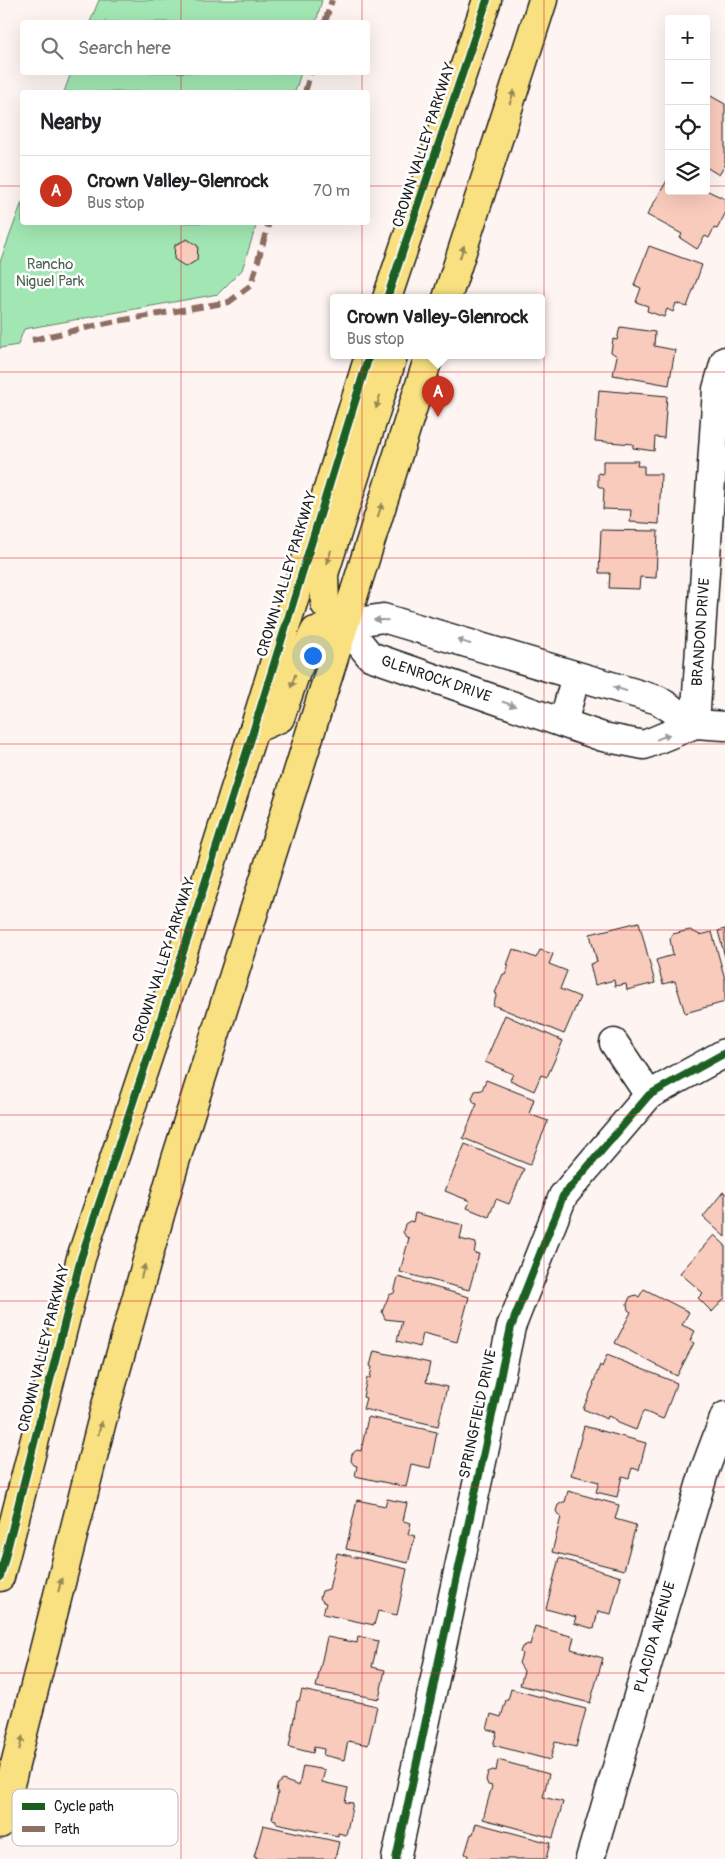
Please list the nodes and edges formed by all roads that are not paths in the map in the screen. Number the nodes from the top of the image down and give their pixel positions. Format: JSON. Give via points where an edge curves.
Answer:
{"nodes":[{"id":1,"x":487,"y":0,"type":"edge"},
{"id":2,"x":543,"y":0,"type":"edge"},
{"id":3,"x":389,"y":294,"type":"edge"},
{"id":4,"x":449,"y":294,"type":"edge"},
{"id":5,"x":368,"y":359,"type":"edge"},
{"id":6,"x":391,"y":359,"type":"edge"},
{"id":7,"x":428,"y":359,"type":"edge"},
{"id":8,"x":725,"y":361,"type":"edge"},
{"id":9,"x":344,"y":624,"type":"junction"},
{"id":10,"x":576,"y":676,"type":"junction"},
{"id":11,"x":563,"y":723,"type":"junction"},
{"id":12,"x":695,"y":724,"type":"junction"},
{"id":13,"x":725,"y":726,"type":"edge"},
{"id":14,"x":254,"y":729,"type":"junction"},
{"id":15,"x":614,"y":1043,"type":"dead end"},
{"id":16,"x":725,"y":1053,"type":"edge"},
{"id":17,"x":650,"y":1095,"type":"junction"},
{"id":18,"x":725,"y":1416,"type":"edge"},
{"id":19,"x":0,"y":1577,"type":"edge"},
{"id":20,"x":0,"y":1824,"type":"edge"},
{"id":21,"x":396,"y":1859,"type":"edge"},
{"id":22,"x":590,"y":1859,"type":"edge"}],
"edges":[{"from":1,"to":3,"type":"main road","name":"CROWN VALLEY PARKWAY"},
{"from":4,"to":2,"type":"main road","one_way":true},
{"from":5,"to":14,"type":"main road","name":"CROWN VALLEY PARKWAY"},
{"from":6,"to":9,"type":"main road","one_way":true,"via":[[324,574],[325,604]]},
{"from":9,"to":7,"type":"main road","one_way":true},
{"from":8,"to":12,"type":"street","name":"BRANDON DRIVE","via":[[716,388]]},
{"from":10,"to":9,"type":"street","name":"GLENROCK DRIVE","one_way":true,"via":[[383,618]]},
{"from":9,"to":11,"type":"street","name":"GLENROCK DRIVE","one_way":true,"via":[[370,656]]},
{"from":9,"to":14,"type":"main road","one_way":true,"via":[[315,631],[280,718]]},
{"from":20,"to":9,"type":"main road","one_way":true,"via":[[105,1409],[175,1162]]},
{"from":10,"to":11,"type":"street"},
{"from":12,"to":10,"type":"street","name":"GLENROCK DRIVE","one_way":true,"via":[[658,700]]},
{"from":11,"to":12,"type":"street","name":"GLENROCK DRIVE","one_way":true,"via":[[644,746]]},
{"from":12,"to":13,"type":"street","name":"GLENROCK DRIVE"},
{"from":14,"to":19,"type":"main road","name":"CROWN VALLEY PARKWAY","via":[[81,1258]]},
{"from":15,"to":17,"type":"street"},
{"from":16,"to":17,"type":"street","name":"SPRINGFIELD DRIVE"},
{"from":17,"to":21,"type":"street","name":"SPRINGFIELD DRIVE","via":[[563,1196],[511,1327]]},
{"from":18,"to":22,"type":"street","name":"PLACIDA AVENUE","via":[[704,1472]]}]}
